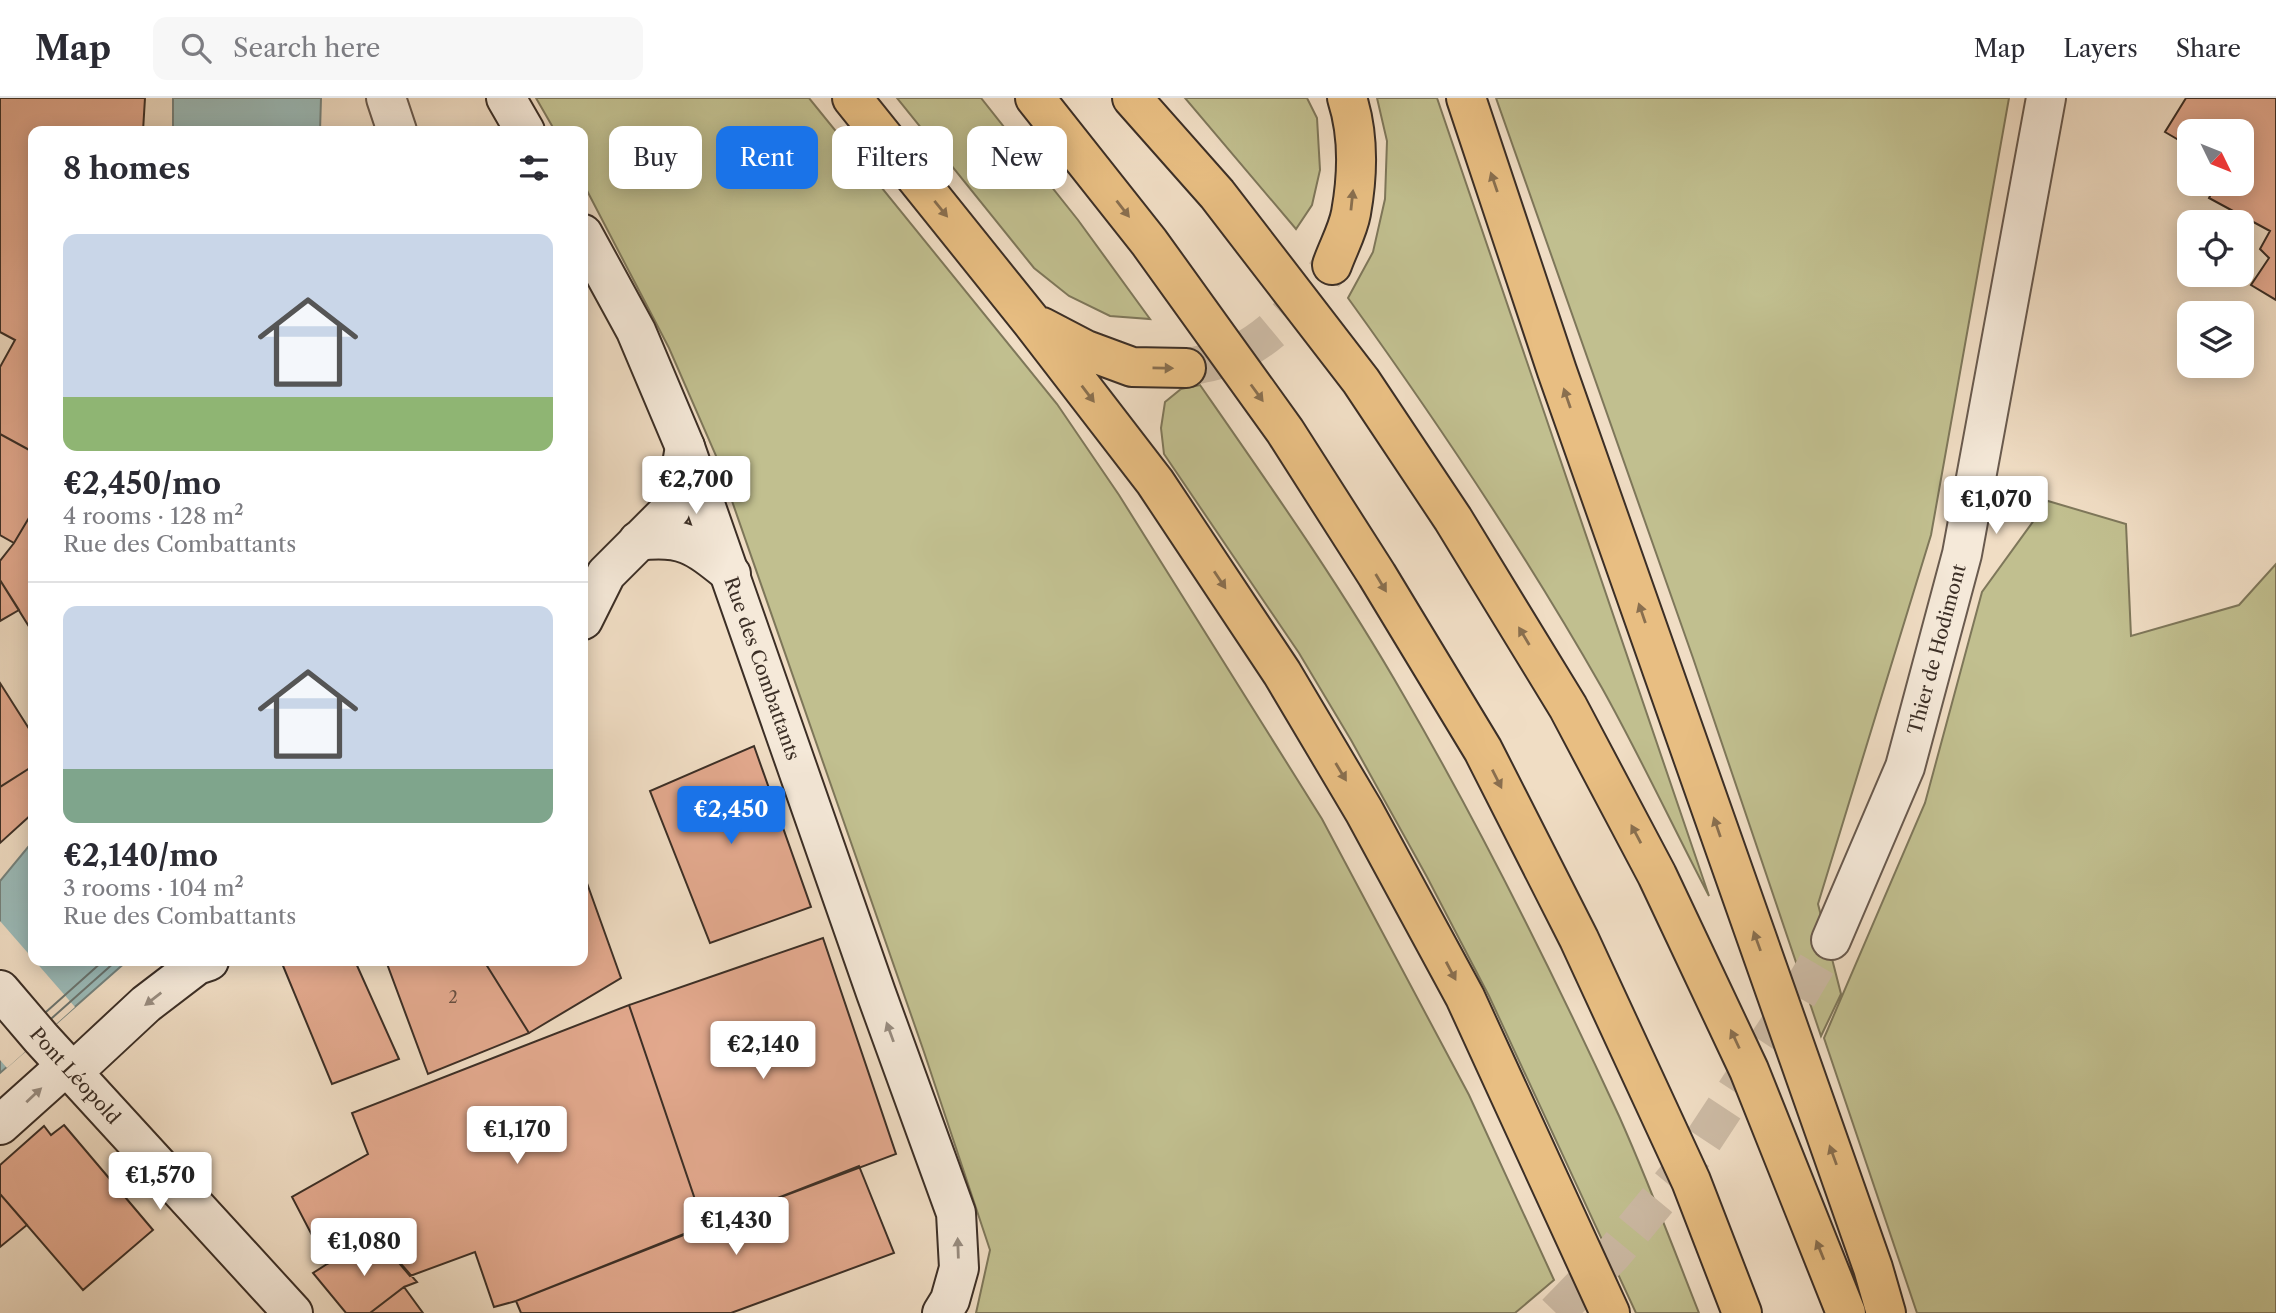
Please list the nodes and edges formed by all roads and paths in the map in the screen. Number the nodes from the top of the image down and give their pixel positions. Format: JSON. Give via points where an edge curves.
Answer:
{"nodes":[{"id":1,"x":386,"y":98,"type":"edge"},
{"id":2,"x":506,"y":98,"type":"edge"},
{"id":3,"x":852,"y":98,"type":"edge"},
{"id":4,"x":1035,"y":98,"type":"edge"},
{"id":5,"x":1132,"y":98,"type":"edge"},
{"id":6,"x":1347,"y":98,"type":"edge"},
{"id":7,"x":1466,"y":98,"type":"edge"},
{"id":8,"x":2046,"y":98,"type":"edge"},
{"id":9,"x":395,"y":126,"type":"edge"},
{"id":10,"x":522,"y":126,"type":"edge"},
{"id":11,"x":588,"y":243,"type":"edge"},
{"id":12,"x":1332,"y":265,"type":"tunnel mouth"},
{"id":13,"x":1031,"y":321,"type":"junction"},
{"id":14,"x":1186,"y":368,"type":"tunnel mouth"},
{"id":15,"x":685,"y":447,"type":"junction"},
{"id":16,"x":638,"y":541,"type":"junction"},
{"id":17,"x":731,"y":574,"type":"junction"},
{"id":18,"x":588,"y":610,"type":"edge"},
{"id":19,"x":1831,"y":940,"type":"tunnel mouth"},
{"id":20,"x":196,"y":966,"type":"edge"},
{"id":21,"x":0,"y":990,"type":"edge"},
{"id":22,"x":70,"y":1069,"type":"junction"},
{"id":23,"x":0,"y":1125,"type":"edge"},
{"id":24,"x":293,"y":1313,"type":"edge"},
{"id":25,"x":942,"y":1313,"type":"edge"},
{"id":26,"x":1610,"y":1313,"type":"edge"},
{"id":27,"x":1742,"y":1313,"type":"edge"},
{"id":28,"x":1846,"y":1313,"type":"edge"},
{"id":29,"x":1886,"y":1313,"type":"edge"}],
"edges":[{"from":1,"to":9,"type":"street"},
{"from":2,"to":10,"type":"street"},
{"from":3,"to":13,"type":"highway","one_way":true},
{"from":4,"to":27,"type":"highway","one_way":true,"via":[[1149,242],[1285,431],[1483,750],[1691,1181]]},
{"from":28,"to":5,"type":"highway","one_way":true,"via":[[1749,1069],[1657,875],[1568,707],[1453,519],[1361,381],[1217,194]]},
{"from":12,"to":6,"type":"highway","one_way":true,"via":[[1351,215],[1357,155]]},
{"from":29,"to":7,"type":"highway","one_way":true},
{"from":8,"to":19,"type":"street","name":"Thier de Hodimont","via":[[1962,554],[1905,767]]},
{"from":11,"to":15,"type":"street","name":"Rue des Combattants","via":[[636,331]]},
{"from":13,"to":14,"type":"highway","one_way":true,"via":[[1086,350],[1132,367]]},
{"from":13,"to":26,"type":"highway","one_way":true,"via":[[1154,482],[1282,673],[1364,811],[1465,997]]},
{"from":15,"to":16,"type":"street","via":[[671,509]]},
{"from":15,"to":17,"type":"street","name":"Rue des Combattants"},
{"from":16,"to":17,"type":"street","via":[[679,541],[702,551]]},
{"from":16,"to":18,"type":"street","via":[[606,574]]},
{"from":25,"to":17,"type":"street","name":"Rue des Combattants","one_way":true,"via":[[959,1268],[956,1213]]},
{"from":20,"to":22,"type":"street","one_way":true},
{"from":21,"to":22,"type":"street","name":"Pont Léopold"},
{"from":23,"to":22,"type":"street","one_way":true},
{"from":22,"to":24,"type":"street","name":"Pont Léopold"}]}
